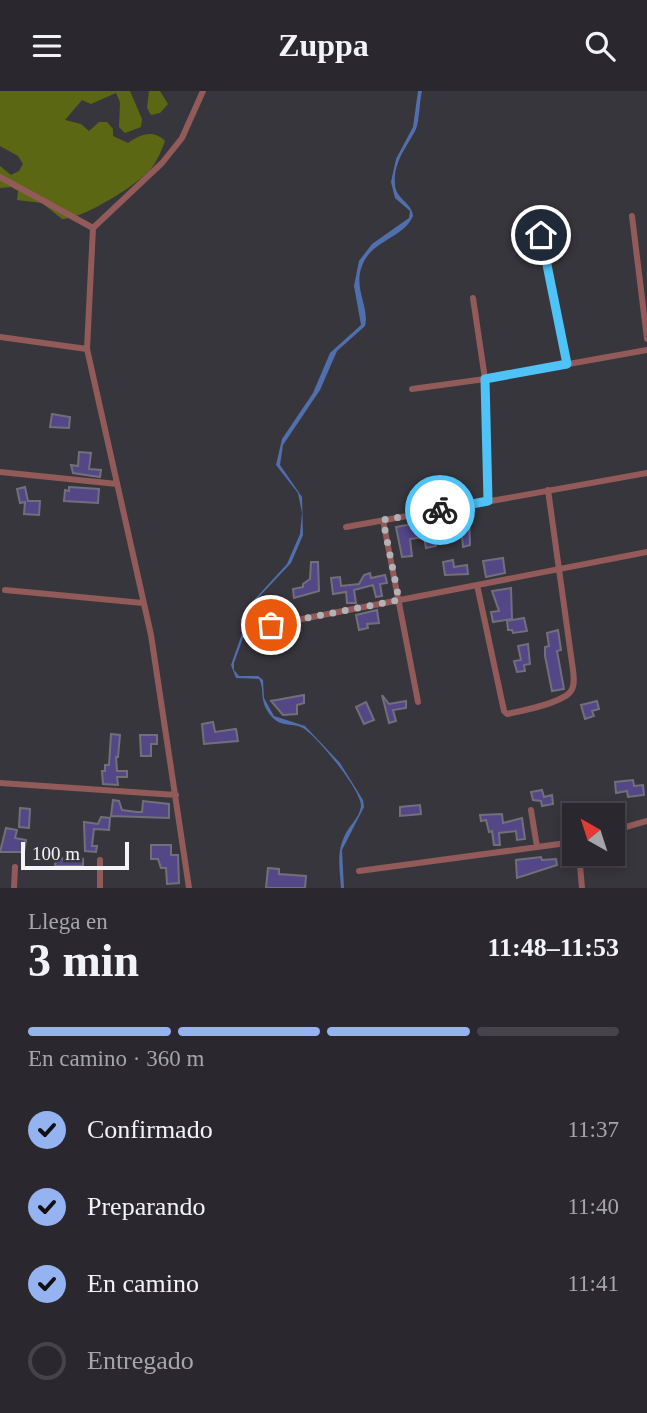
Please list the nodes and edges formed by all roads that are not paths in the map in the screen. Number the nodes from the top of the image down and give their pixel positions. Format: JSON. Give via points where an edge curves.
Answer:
{"nodes":[{"id":1,"x":203,"y":91,"type":"edge"},
{"id":2,"x":0,"y":177,"type":"edge"},
{"id":3,"x":632,"y":216,"type":"dead end"},
{"id":4,"x":93,"y":228,"type":"junction"},
{"id":5,"x":541,"y":235,"type":"dead end"},
{"id":6,"x":473,"y":298,"type":"dead end"},
{"id":7,"x":0,"y":337,"type":"edge"},
{"id":8,"x":647,"y":339,"type":"edge"},
{"id":9,"x":87,"y":349,"type":"junction"},
{"id":10,"x":647,"y":350,"type":"edge"},
{"id":11,"x":567,"y":364,"type":"junction"},
{"id":12,"x":485,"y":379,"type":"junction"},
{"id":13,"x":412,"y":389,"type":"dead end"},
{"id":14,"x":0,"y":473,"type":"edge"},
{"id":15,"x":647,"y":473,"type":"edge"},
{"id":16,"x":117,"y":484,"type":"junction"},
{"id":17,"x":548,"y":491,"type":"junction"},
{"id":18,"x":488,"y":501,"type":"junction"},
{"id":19,"x":383,"y":520,"type":"junction"},
{"id":20,"x":346,"y":527,"type":"dead end"},
{"id":21,"x":647,"y":552,"type":"edge"},
{"id":22,"x":559,"y":569,"type":"junction"},
{"id":23,"x":477,"y":585,"type":"junction"},
{"id":24,"x":5,"y":590,"type":"dead end"},
{"id":25,"x":399,"y":600,"type":"junction"},
{"id":26,"x":143,"y":603,"type":"junction"},
{"id":27,"x":271,"y":625,"type":"dead end"},
{"id":28,"x":418,"y":702,"type":"dead end"},
{"id":29,"x":0,"y":783,"type":"edge"},
{"id":30,"x":176,"y":796,"type":"junction"},
{"id":31,"x":531,"y":810,"type":"dead end"},
{"id":32,"x":647,"y":821,"type":"edge"},
{"id":33,"x":625,"y":827,"type":"edge"},
{"id":34,"x":562,"y":844,"type":"edge"},
{"id":35,"x":537,"y":847,"type":"junction"},
{"id":36,"x":100,"y":860,"type":"dead end"},
{"id":37,"x":580,"y":866,"type":"edge"},
{"id":38,"x":15,"y":867,"type":"dead end"},
{"id":39,"x":359,"y":871,"type":"dead end"},
{"id":40,"x":14,"y":888,"type":"edge"},
{"id":41,"x":100,"y":888,"type":"edge"},
{"id":42,"x":189,"y":888,"type":"edge"},
{"id":43,"x":582,"y":888,"type":"edge"}],
"edges":[{"from":1,"to":4,"type":"street","via":[[182,138],[162,163]]},
{"from":2,"to":4,"type":"street"},
{"from":3,"to":8,"type":"street"},
{"from":4,"to":9,"type":"street"},
{"from":5,"to":11,"type":"street"},
{"from":6,"to":12,"type":"street"},
{"from":7,"to":9,"type":"street"},
{"from":9,"to":16,"type":"street"},
{"from":10,"to":11,"type":"street"},
{"from":11,"to":12,"type":"street"},
{"from":12,"to":13,"type":"street"},
{"from":12,"to":18,"type":"street"},
{"from":14,"to":16,"type":"street"},
{"from":15,"to":17,"type":"street"},
{"from":16,"to":26,"type":"street"},
{"from":17,"to":18,"type":"street"},
{"from":17,"to":22,"type":"street"},
{"from":18,"to":19,"type":"street"},
{"from":19,"to":20,"type":"street"},
{"from":19,"to":25,"type":"street"},
{"from":21,"to":22,"type":"street"},
{"from":22,"to":23,"type":"street"},
{"from":22,"to":23,"type":"street","via":[[572,691],[535,708],[507,713],[502,708]]},
{"from":23,"to":25,"type":"street"},
{"from":24,"to":26,"type":"street"},
{"from":25,"to":27,"type":"street"},
{"from":25,"to":28,"type":"street"},
{"from":26,"to":30,"type":"street"},
{"from":29,"to":30,"type":"street"},
{"from":30,"to":42,"type":"street"},
{"from":31,"to":35,"type":"street"},
{"from":32,"to":33,"type":"street"},
{"from":34,"to":35,"type":"street"},
{"from":35,"to":39,"type":"street"},
{"from":36,"to":41,"type":"street"},
{"from":37,"to":43,"type":"street"},
{"from":38,"to":40,"type":"street"}]}
